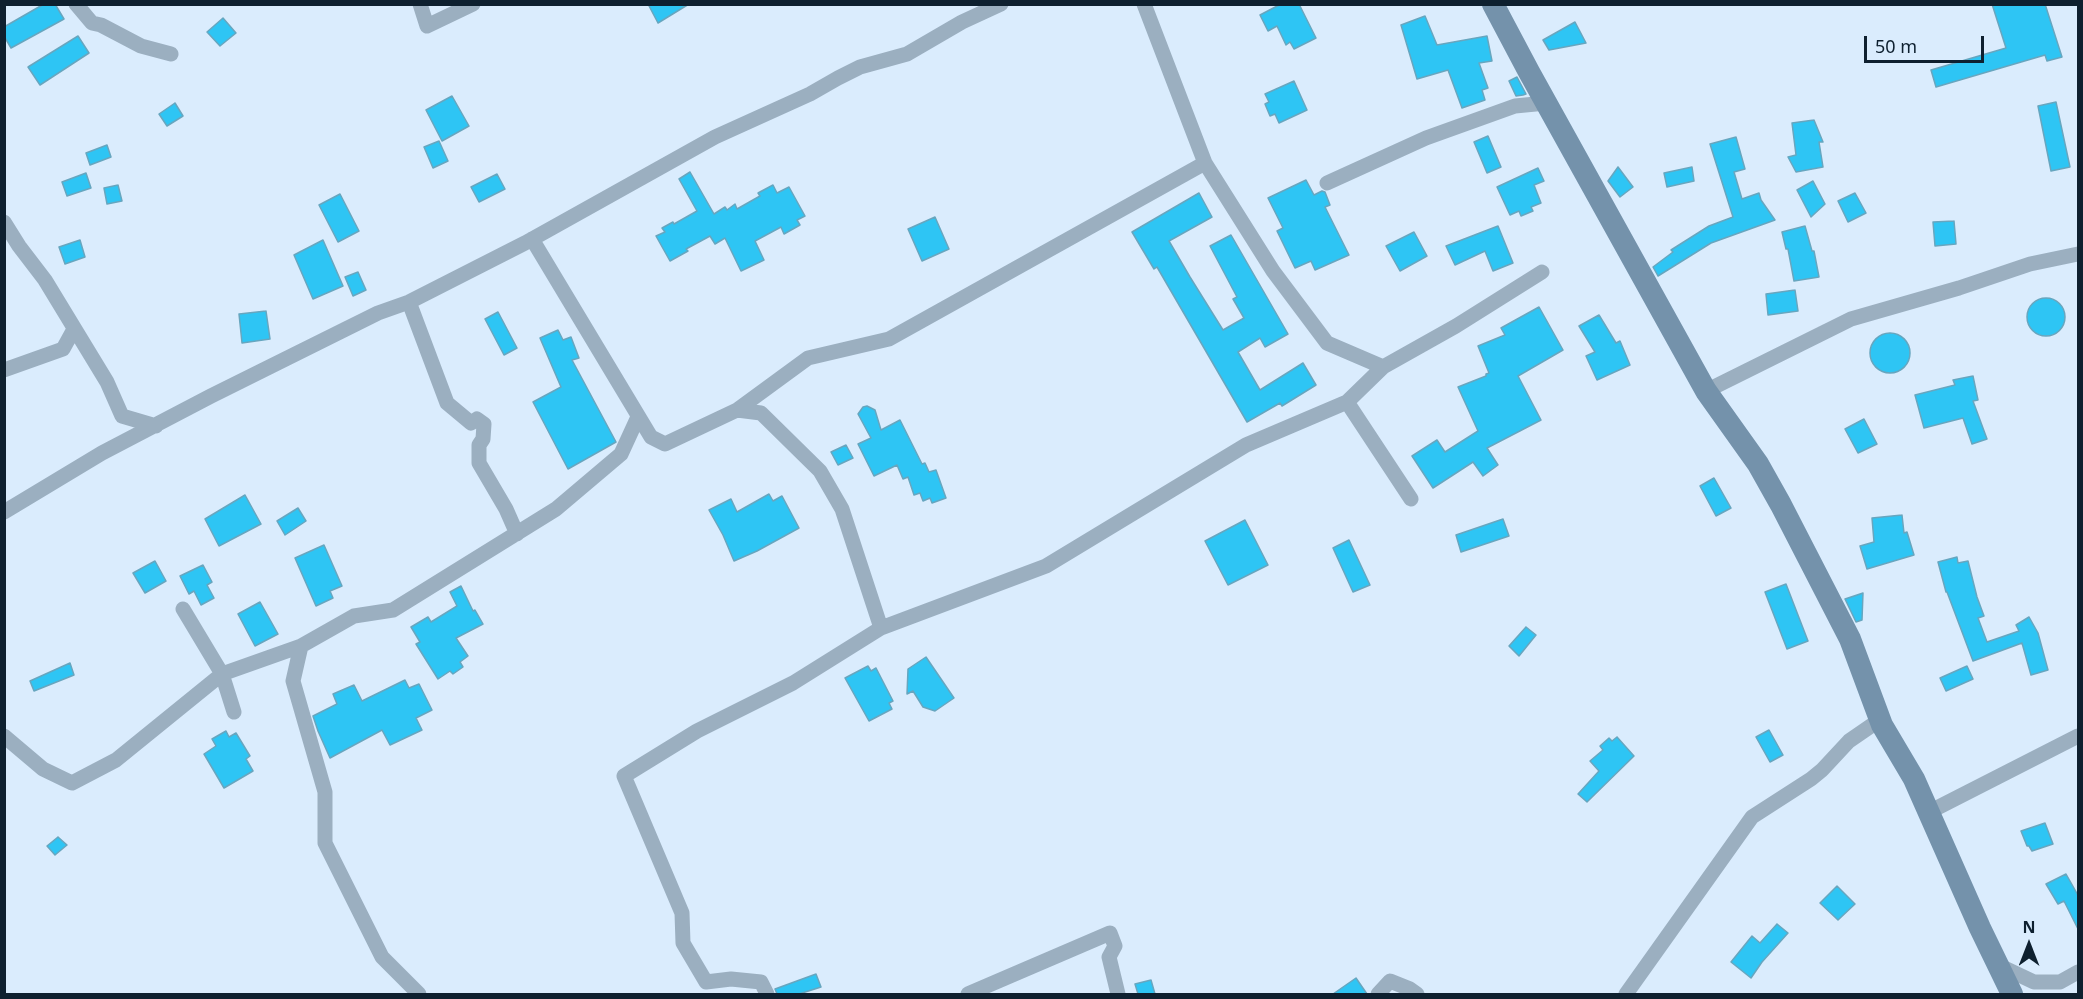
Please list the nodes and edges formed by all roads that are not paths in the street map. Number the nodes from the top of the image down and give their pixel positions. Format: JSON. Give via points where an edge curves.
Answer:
{"nodes":[{"id":1,"x":76,"y":4,"type":"edge"},
{"id":2,"x":420,"y":4,"type":"edge"},
{"id":3,"x":473,"y":4,"type":"edge"},
{"id":4,"x":1001,"y":4,"type":"edge"},
{"id":5,"x":1144,"y":4,"type":"edge"},
{"id":6,"x":1493,"y":4,"type":"edge"},
{"id":7,"x":171,"y":54,"type":"dead end"},
{"id":8,"x":1546,"y":103,"type":"junction"},
{"id":9,"x":1205,"y":163,"type":"junction"},
{"id":10,"x":1327,"y":183,"type":"dead end"},
{"id":11,"x":4,"y":222,"type":"edge"},
{"id":12,"x":532,"y":239,"type":"junction"},
{"id":13,"x":2079,"y":254,"type":"edge"},
{"id":14,"x":1542,"y":272,"type":"dead end"},
{"id":15,"x":408,"y":302,"type":"junction"},
{"id":16,"x":74,"y":329,"type":"junction"},
{"id":17,"x":1383,"y":367,"type":"junction"},
{"id":18,"x":4,"y":370,"type":"edge"},
{"id":19,"x":1706,"y":391,"type":"junction"},
{"id":20,"x":1347,"y":402,"type":"junction"},
{"id":21,"x":737,"y":410,"type":"junction"},
{"id":22,"x":638,"y":417,"type":"junction"},
{"id":23,"x":156,"y":426,"type":"junction"},
{"id":24,"x":1411,"y":499,"type":"dead end"},
{"id":25,"x":4,"y":512,"type":"edge"},
{"id":26,"x":518,"y":534,"type":"junction"},
{"id":27,"x":183,"y":609,"type":"dead end"},
{"id":28,"x":881,"y":628,"type":"junction"},
{"id":29,"x":301,"y":646,"type":"junction"},
{"id":30,"x":222,"y":674,"type":"junction"},
{"id":31,"x":234,"y":712,"type":"dead end"},
{"id":32,"x":1881,"y":719,"type":"junction"},
{"id":33,"x":4,"y":736,"type":"edge"},
{"id":34,"x":2079,"y":736,"type":"edge"},
{"id":35,"x":2079,"y":748,"type":"edge"},
{"id":36,"x":2048,"y":752,"type":"junction"},
{"id":37,"x":1929,"y":812,"type":"junction"},
{"id":38,"x":1998,"y":965,"type":"junction"},
{"id":39,"x":2079,"y":972,"type":"edge"},
{"id":40,"x":419,"y":994,"type":"edge"},
{"id":41,"x":767,"y":994,"type":"edge"},
{"id":42,"x":968,"y":994,"type":"edge"},
{"id":43,"x":1118,"y":994,"type":"edge"},
{"id":44,"x":1378,"y":994,"type":"edge"},
{"id":45,"x":1417,"y":994,"type":"edge"},
{"id":46,"x":1626,"y":994,"type":"edge"},
{"id":47,"x":2012,"y":994,"type":"edge"}],
"edges":[{"from":1,"to":7,"type":"street","via":[[92,23],[141,46]]},
{"from":2,"to":3,"type":"street","via":[[427,26]]},
{"from":4,"to":12,"type":"street","via":[[907,54],[860,68],[715,137]]},
{"from":5,"to":9,"type":"street"},
{"from":6,"to":8,"type":"street"},
{"from":8,"to":10,"type":"street","via":[[1515,106],[1425,138]]},
{"from":8,"to":19,"type":"street"},
{"from":9,"to":17,"type":"street","via":[[1273,270],[1327,343]]},
{"from":9,"to":21,"type":"street","via":[[889,339],[808,358]]},
{"from":11,"to":16,"type":"street"},
{"from":12,"to":15,"type":"street"},
{"from":12,"to":22,"type":"street"},
{"from":13,"to":19,"type":"street","via":[[2030,264],[1851,319]]},
{"from":14,"to":17,"type":"street"},
{"from":15,"to":23,"type":"street"},
{"from":15,"to":26,"type":"street","via":[[447,403],[471,423],[477,419],[484,424],[479,463]]},
{"from":16,"to":18,"type":"street","via":[[63,349]]},
{"from":16,"to":23,"type":"street","via":[[107,382],[122,416]]},
{"from":17,"to":20,"type":"street"},
{"from":19,"to":32,"type":"street","via":[[1758,464],[1781,505],[1850,639]]},
{"from":20,"to":24,"type":"street"},
{"from":20,"to":28,"type":"street","via":[[1246,445],[1046,566]]},
{"from":21,"to":22,"type":"street","via":[[664,444],[651,437]]},
{"from":21,"to":28,"type":"street","via":[[760,413],[820,471],[842,509]]},
{"from":22,"to":26,"type":"street","via":[[621,454],[556,509]]},
{"from":23,"to":25,"type":"street","via":[[102,453]]},
{"from":26,"to":29,"type":"street","via":[[393,610],[354,616]]},
{"from":27,"to":30,"type":"street"},
{"from":28,"to":41,"type":"street","via":[[793,683],[697,731],[624,776],[682,914],[683,943],[706,982],[761,982]]},
{"from":29,"to":30,"type":"street"},
{"from":29,"to":40,"type":"street","via":[[293,681],[325,792],[326,843],[382,957]]},
{"from":30,"to":31,"type":"street"},
{"from":30,"to":33,"type":"street","via":[[116,760],[72,783],[43,769]]},
{"from":32,"to":37,"type":"street"},
{"from":32,"to":46,"type":"street","via":[[1849,741],[1822,770],[1752,817]]},
{"from":34,"to":36,"type":"street"},
{"from":35,"to":36,"type":"street"},
{"from":36,"to":37,"type":"street"},
{"from":37,"to":38,"type":"street"},
{"from":38,"to":39,"type":"street","via":[[2034,982],[2060,982]]},
{"from":38,"to":47,"type":"street"},
{"from":42,"to":43,"type":"street","via":[[1110,933],[1115,946],[1109,957]]},
{"from":44,"to":45,"type":"street","via":[[1390,981]]}]}
